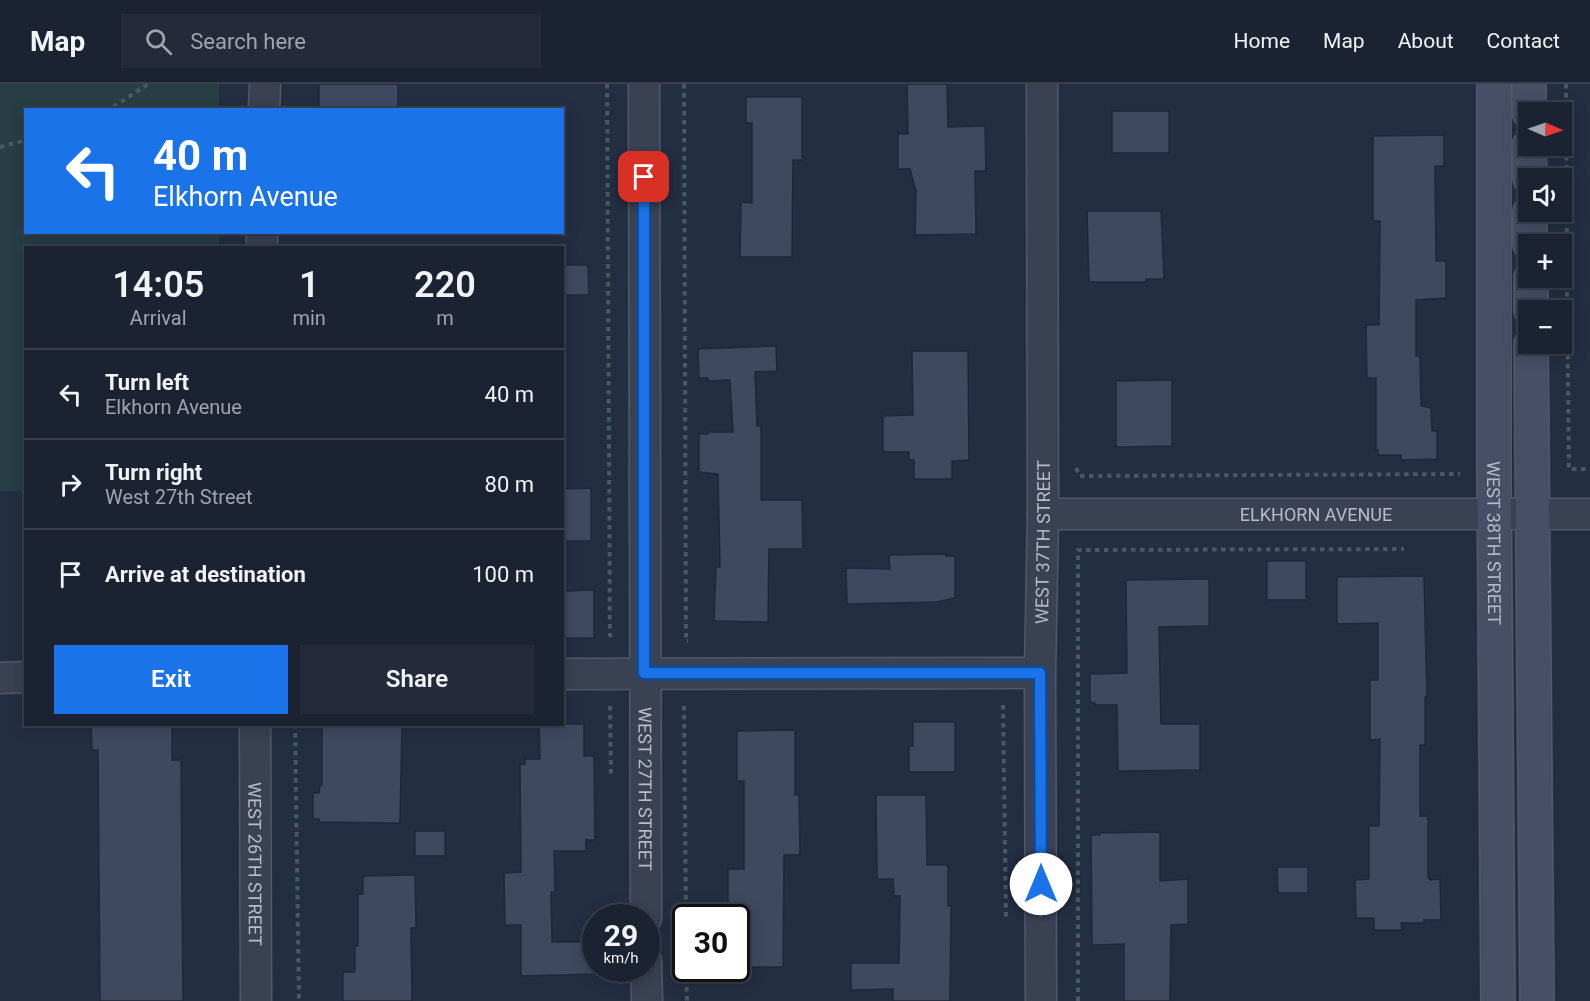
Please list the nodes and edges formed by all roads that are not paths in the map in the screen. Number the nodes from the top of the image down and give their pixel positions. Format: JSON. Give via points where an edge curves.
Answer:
{"nodes":[{"id":1,"x":265,"y":84,"type":"edge"},
{"id":2,"x":644,"y":84,"type":"edge"},
{"id":3,"x":1042,"y":84,"type":"edge"},
{"id":4,"x":1494,"y":84,"type":"edge"},
{"id":5,"x":1529,"y":84,"type":"edge"},
{"id":6,"x":1529,"y":102,"type":"edge"},
{"id":7,"x":264,"y":108,"type":"edge"},
{"id":8,"x":1531,"y":354,"type":"edge"},
{"id":9,"x":1043,"y":514,"type":"junction"},
{"id":10,"x":1494,"y":514,"type":"junction"},
{"id":11,"x":1590,"y":514,"type":"edge"},
{"id":12,"x":1533,"y":515,"type":"junction"},
{"id":13,"x":644,"y":673,"type":"junction"},
{"id":14,"x":1040,"y":673,"type":"junction"},
{"id":15,"x":564,"y":674,"type":"edge"},
{"id":16,"x":24,"y":677,"type":"edge"},
{"id":17,"x":0,"y":678,"type":"edge"},
{"id":18,"x":255,"y":726,"type":"edge"},
{"id":19,"x":646,"y":904,"type":"edge"},
{"id":20,"x":647,"y":982,"type":"edge"},
{"id":21,"x":255,"y":1001,"type":"edge"},
{"id":22,"x":647,"y":1001,"type":"edge"},
{"id":23,"x":1041,"y":1001,"type":"edge"},
{"id":24,"x":1498,"y":1001,"type":"edge"},
{"id":25,"x":1538,"y":1001,"type":"edge"}],
"edges":[{"from":1,"to":7,"type":"street"},
{"from":2,"to":13,"type":"street","name":"WEST 27TH STREET"},
{"from":3,"to":9,"type":"street","name":"WEST 37TH STREET"},
{"from":4,"to":10,"type":"street","name":"WEST 38TH STREET"},
{"from":5,"to":6,"type":"street"},
{"from":8,"to":12,"type":"street"},
{"from":9,"to":10,"type":"street","name":"ELKHORN AVENUE"},
{"from":9,"to":14,"type":"street","name":"WEST 37TH STREET"},
{"from":10,"to":12,"type":"street","name":"ELKHORN AVENUE"},
{"from":10,"to":24,"type":"street","name":"WEST 38TH STREET"},
{"from":11,"to":12,"type":"street","name":"ELKHORN AVENUE"},
{"from":12,"to":25,"type":"street"},
{"from":13,"to":14,"type":"street"},
{"from":13,"to":15,"type":"street"},
{"from":13,"to":19,"type":"street","name":"WEST 27TH STREET"},
{"from":14,"to":23,"type":"street","name":"WEST 37TH STREET"},
{"from":16,"to":17,"type":"street"},
{"from":18,"to":21,"type":"street","name":"WEST 26TH STREET"},
{"from":20,"to":22,"type":"street"}]}
